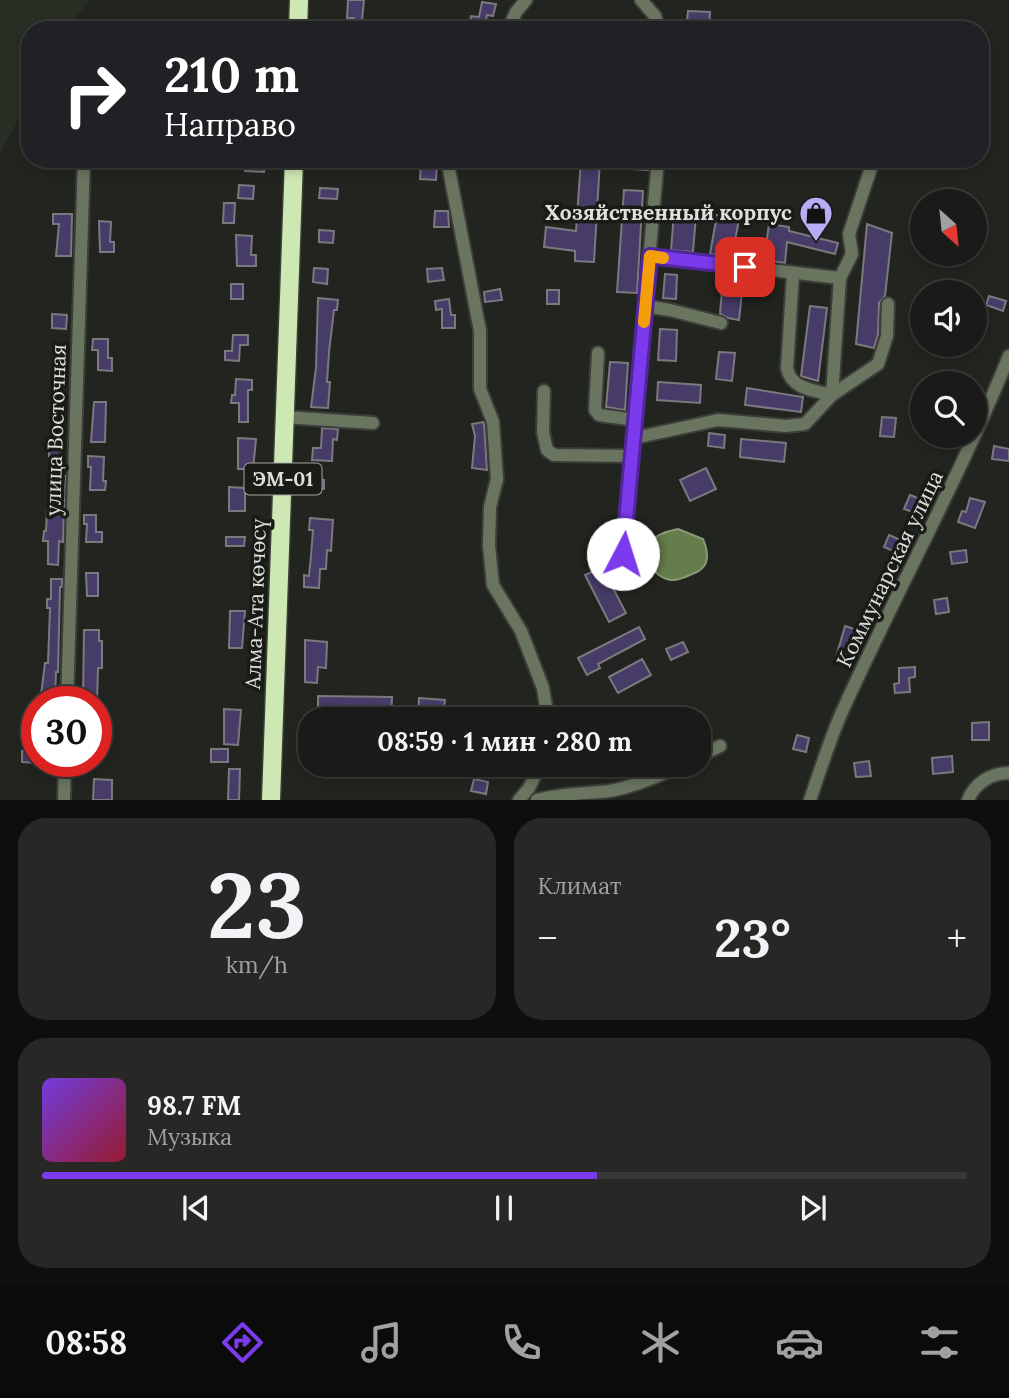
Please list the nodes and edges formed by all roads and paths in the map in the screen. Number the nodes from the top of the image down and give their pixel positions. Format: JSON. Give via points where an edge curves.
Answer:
{"nodes":[{"id":1,"x":299,"y":0,"type":"edge"},
{"id":2,"x":526,"y":0,"type":"edge"},
{"id":3,"x":640,"y":0,"type":"edge"},
{"id":4,"x":298,"y":21,"type":"edge"},
{"id":5,"x":512,"y":21,"type":"edge"},
{"id":6,"x":656,"y":21,"type":"edge"},
{"id":7,"x":84,"y":168,"type":"edge"},
{"id":8,"x":294,"y":168,"type":"edge"},
{"id":9,"x":449,"y":168,"type":"edge"},
{"id":10,"x":657,"y":168,"type":"edge"},
{"id":11,"x":871,"y":168,"type":"edge"},
{"id":12,"x":650,"y":256,"type":"junction"},
{"id":13,"x":793,"y":273,"type":"junction"},
{"id":14,"x":840,"y":278,"type":"junction"},
{"id":15,"x":888,"y":304,"type":"dead end"},
{"id":16,"x":645,"y":306,"type":"junction"},
{"id":17,"x":721,"y":323,"type":"dead end"},
{"id":18,"x":598,"y":353,"type":"dead end"},
{"id":19,"x":1009,"y":356,"type":"edge"},
{"id":20,"x":544,"y":391,"type":"dead end"},
{"id":21,"x":832,"y":395,"type":"junction"},
{"id":22,"x":285,"y":417,"type":"junction"},
{"id":23,"x":635,"y":420,"type":"junction"},
{"id":24,"x":373,"y":423,"type":"dead end"},
{"id":25,"x":634,"y":438,"type":"junction"},
{"id":26,"x":632,"y":456,"type":"junction"},
{"id":27,"x":623,"y":554,"type":"dead end"},
{"id":28,"x":68,"y":686,"type":"edge"},
{"id":29,"x":546,"y":707,"type":"edge"},
{"id":30,"x":720,"y":746,"type":"dead end"},
{"id":31,"x":711,"y":750,"type":"edge"},
{"id":32,"x":1009,"y":773,"type":"edge"},
{"id":33,"x":65,"y":777,"type":"edge"},
{"id":34,"x":534,"y":777,"type":"edge"},
{"id":35,"x":656,"y":777,"type":"edge"},
{"id":36,"x":64,"y":800,"type":"edge"},
{"id":37,"x":271,"y":800,"type":"edge"},
{"id":38,"x":519,"y":800,"type":"edge"},
{"id":39,"x":537,"y":800,"type":"edge"},
{"id":40,"x":810,"y":800,"type":"edge"},
{"id":41,"x":968,"y":800,"type":"edge"}],
"edges":[{"from":1,"to":4,"type":"highway"},
{"from":2,"to":5,"type":"street"},
{"from":3,"to":6,"type":"street"},
{"from":7,"to":28,"type":"street","name":"улица Восточная"},
{"from":8,"to":22,"type":"highway","name":"Алма-Ата көчөсү","number":"ЭМ-01"},
{"from":9,"to":29,"type":"street","via":[[480,331],[480,389],[493,422],[497,479],[489,546],[493,585],[521,631]]},
{"from":10,"to":12,"type":"street"},
{"from":11,"to":14,"type":"street","via":[[849,234],[852,254]]},
{"from":12,"to":13,"type":"street"},
{"from":12,"to":16,"type":"street"},
{"from":13,"to":14,"type":"street"},
{"from":13,"to":21,"type":"street","via":[[789,376],[794,384]]},
{"from":14,"to":21,"type":"street"},
{"from":15,"to":21,"type":"street","via":[[887,336],[878,364]]},
{"from":16,"to":17,"type":"street"},
{"from":16,"to":23,"type":"street"},
{"from":18,"to":23,"type":"street","via":[[594,410],[599,415]]},
{"from":19,"to":40,"type":"street","name":"Коммунарская улица","via":[[841,716]]},
{"from":20,"to":26,"type":"street","via":[[543,432],[547,450],[554,456]]},
{"from":21,"to":25,"type":"street","via":[[805,424],[718,420]]},
{"from":22,"to":24,"type":"street"},
{"from":22,"to":37,"type":"highway","name":"Алма-Ата көчөсү","number":"ЭМ-01"},
{"from":23,"to":25,"type":"street"},
{"from":25,"to":26,"type":"street"},
{"from":26,"to":27,"type":"street"},
{"from":30,"to":31,"type":"street"},
{"from":32,"to":41,"type":"street","via":[[999,773],[974,787]]},
{"from":33,"to":36,"type":"street"},
{"from":34,"to":38,"type":"street"},
{"from":35,"to":39,"type":"street","via":[[610,790]]}]}
